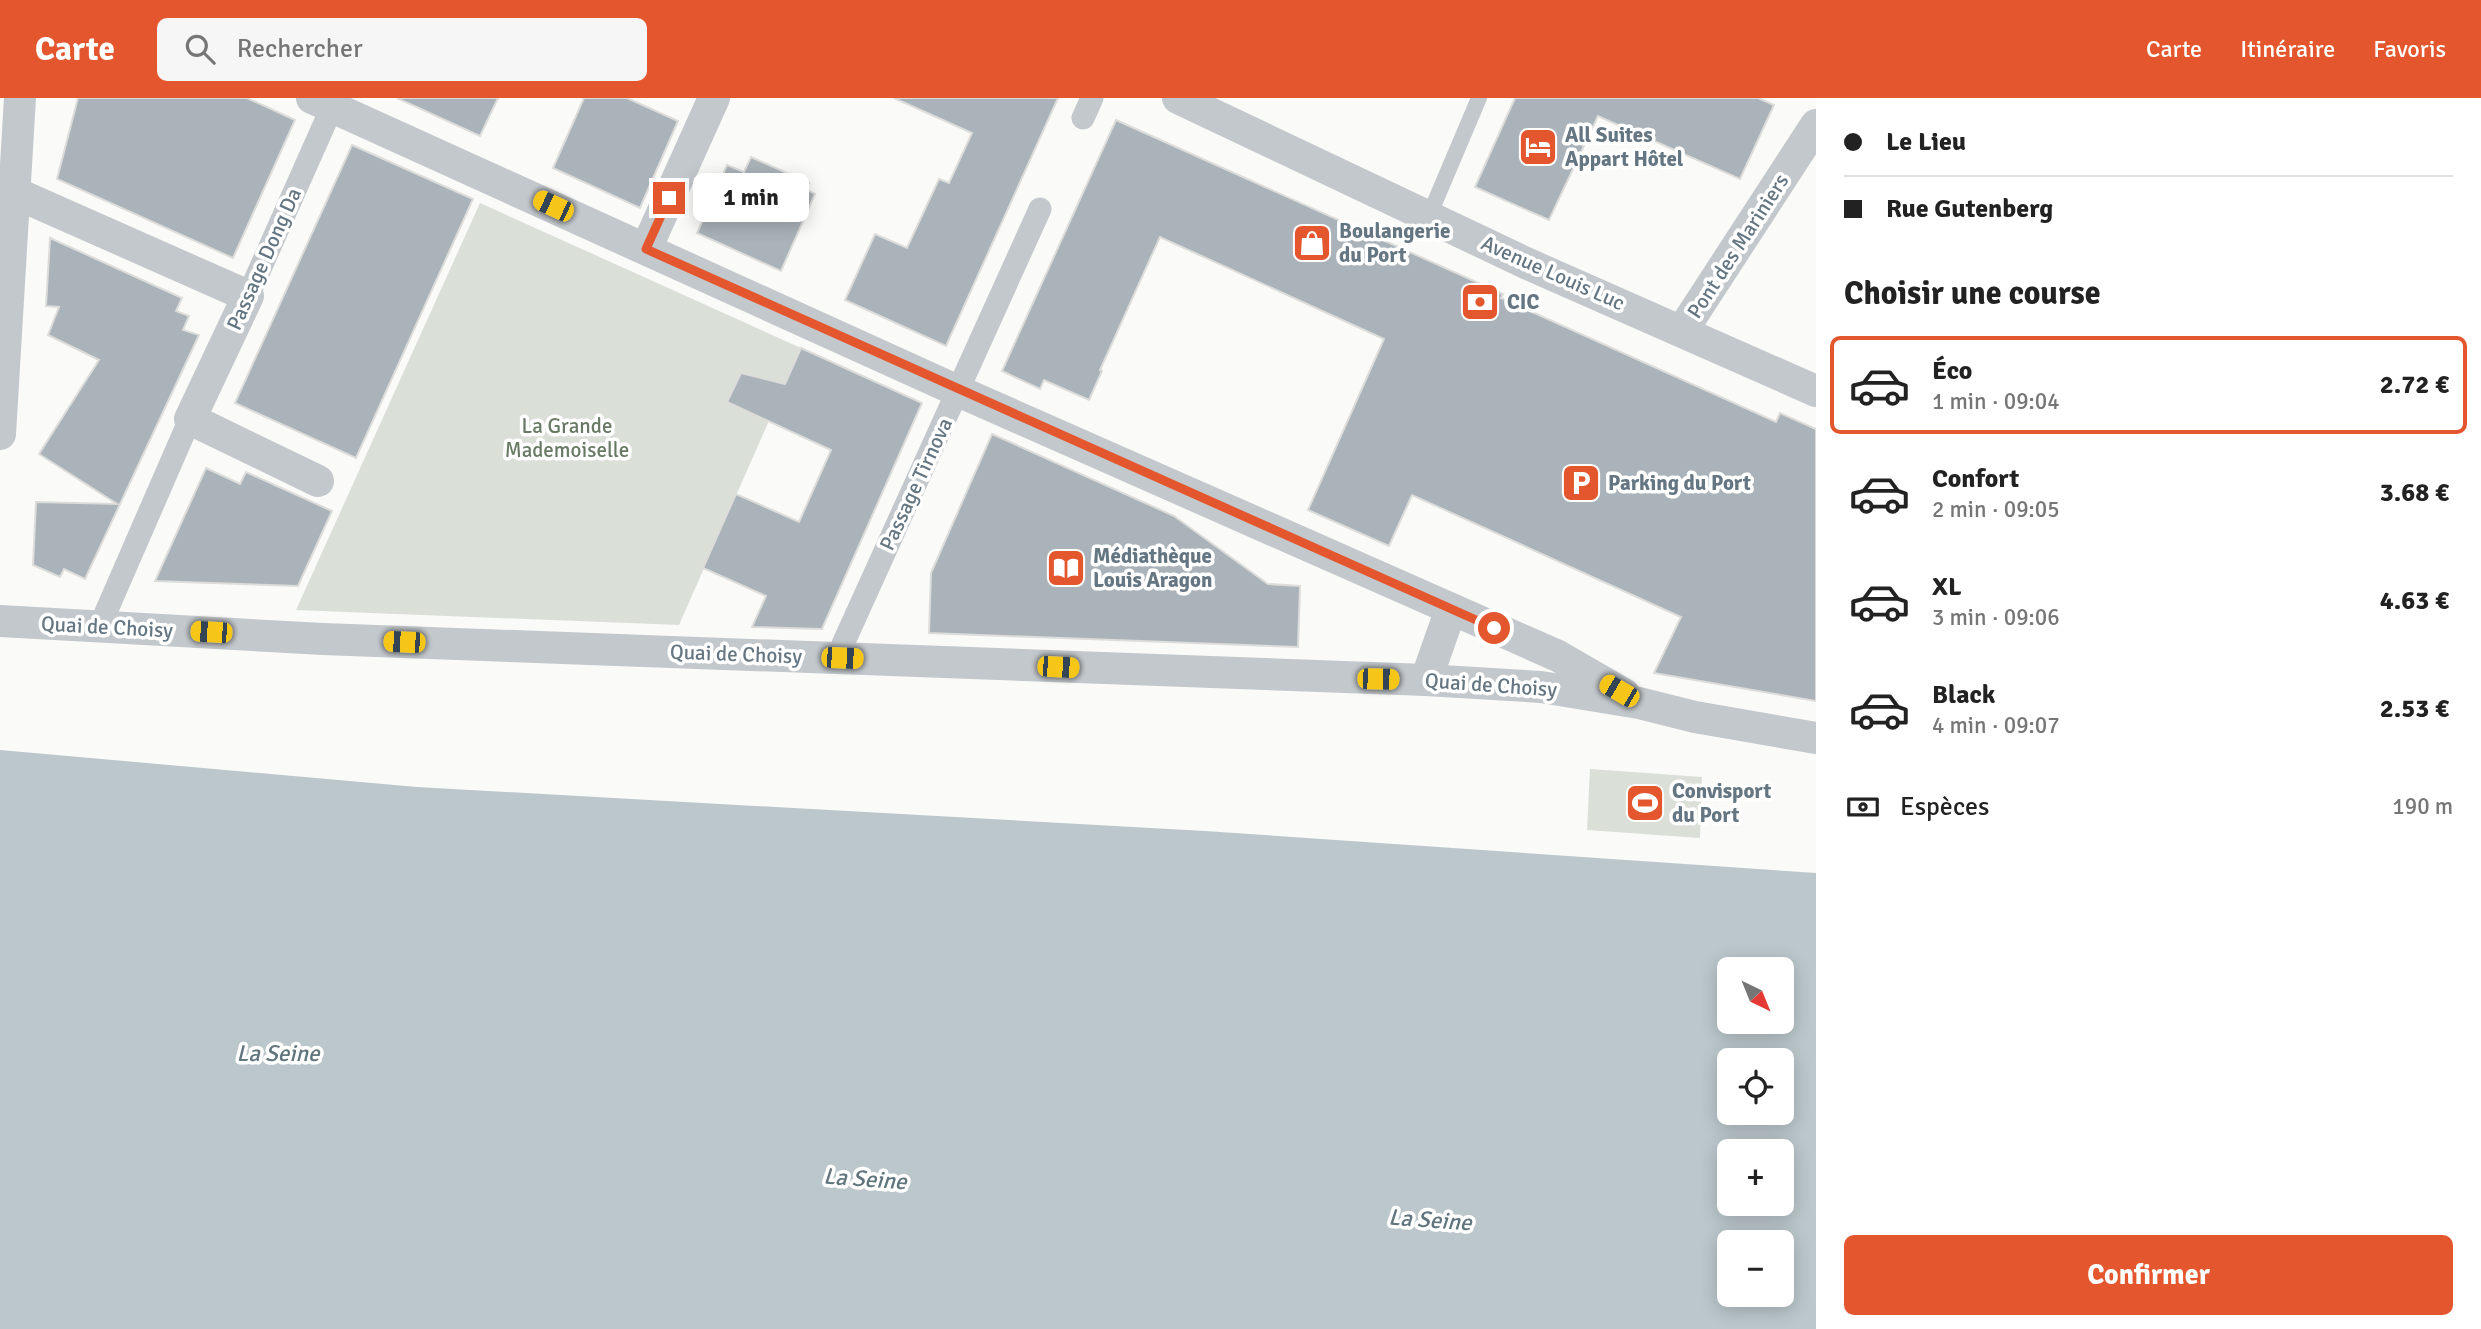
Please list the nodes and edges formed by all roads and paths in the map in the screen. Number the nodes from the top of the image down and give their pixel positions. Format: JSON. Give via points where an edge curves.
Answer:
{"nodes":[{"id":1,"x":20,"y":98,"type":"edge"},
{"id":2,"x":714,"y":98,"type":"edge"},
{"id":3,"x":1178,"y":98,"type":"edge"},
{"id":4,"x":1479,"y":98,"type":"edge"},
{"id":5,"x":327,"y":101,"type":"edge"},
{"id":6,"x":1816,"y":125,"type":"edge"},
{"id":7,"x":13,"y":192,"type":"junction"},
{"id":8,"x":1040,"y":209,"type":"dead end"},
{"id":9,"x":1429,"y":216,"type":"junction"},
{"id":10,"x":646,"y":249,"type":"junction"},
{"id":11,"x":248,"y":296,"type":"junction"},
{"id":12,"x":1682,"y":331,"type":"junction"},
{"id":13,"x":958,"y":391,"type":"junction"},
{"id":14,"x":1816,"y":391,"type":"edge"},
{"id":15,"x":190,"y":419,"type":"junction"},
{"id":16,"x":0,"y":434,"type":"edge"},
{"id":17,"x":318,"y":481,"type":"dead end"},
{"id":18,"x":1451,"y":609,"type":"junction"},
{"id":19,"x":106,"y":612,"type":"dead end"},
{"id":20,"x":0,"y":621,"type":"edge"},
{"id":21,"x":843,"y":644,"type":"dead end"},
{"id":22,"x":1426,"y":680,"type":"junction"},
{"id":23,"x":1639,"y":703,"type":"junction"},
{"id":24,"x":1816,"y":738,"type":"edge"}],
"edges":[{"from":1,"to":7,"type":"street"},
{"from":2,"to":10,"type":"street"},
{"from":3,"to":9,"type":"street","name":"Avenue Louis Luc"},
{"from":4,"to":9,"type":"lane"},
{"from":5,"to":10,"type":"street"},
{"from":5,"to":11,"type":"street","name":"Passage Dong Da"},
{"from":6,"to":12,"type":"street","name":"Pont des Mariniers"},
{"from":7,"to":11,"type":"street"},
{"from":7,"to":16,"type":"street"},
{"from":8,"to":13,"type":"street","name":"Passage Tirnova"},
{"from":9,"to":12,"type":"street","name":"Avenue Louis Luc"},
{"from":10,"to":13,"type":"street"},
{"from":11,"to":15,"type":"street","name":"Passage Dong Da"},
{"from":12,"to":14,"type":"street","name":"Avenue Louis Luc"},
{"from":13,"to":18,"type":"street"},
{"from":13,"to":21,"type":"street","name":"Passage Tirnova"},
{"from":15,"to":17,"type":"street"},
{"from":15,"to":19,"type":"street","name":"Passage Dong Da"},
{"from":18,"to":22,"type":"street"},
{"from":18,"to":23,"type":"street","via":[[1559,656]]},
{"from":20,"to":22,"type":"street","name":"Quai de Choisy","via":[[323,639]]},
{"from":22,"to":23,"type":"street","name":"Quai de Choisy","via":[[1541,687]]},
{"from":23,"to":24,"type":"street"}]}
